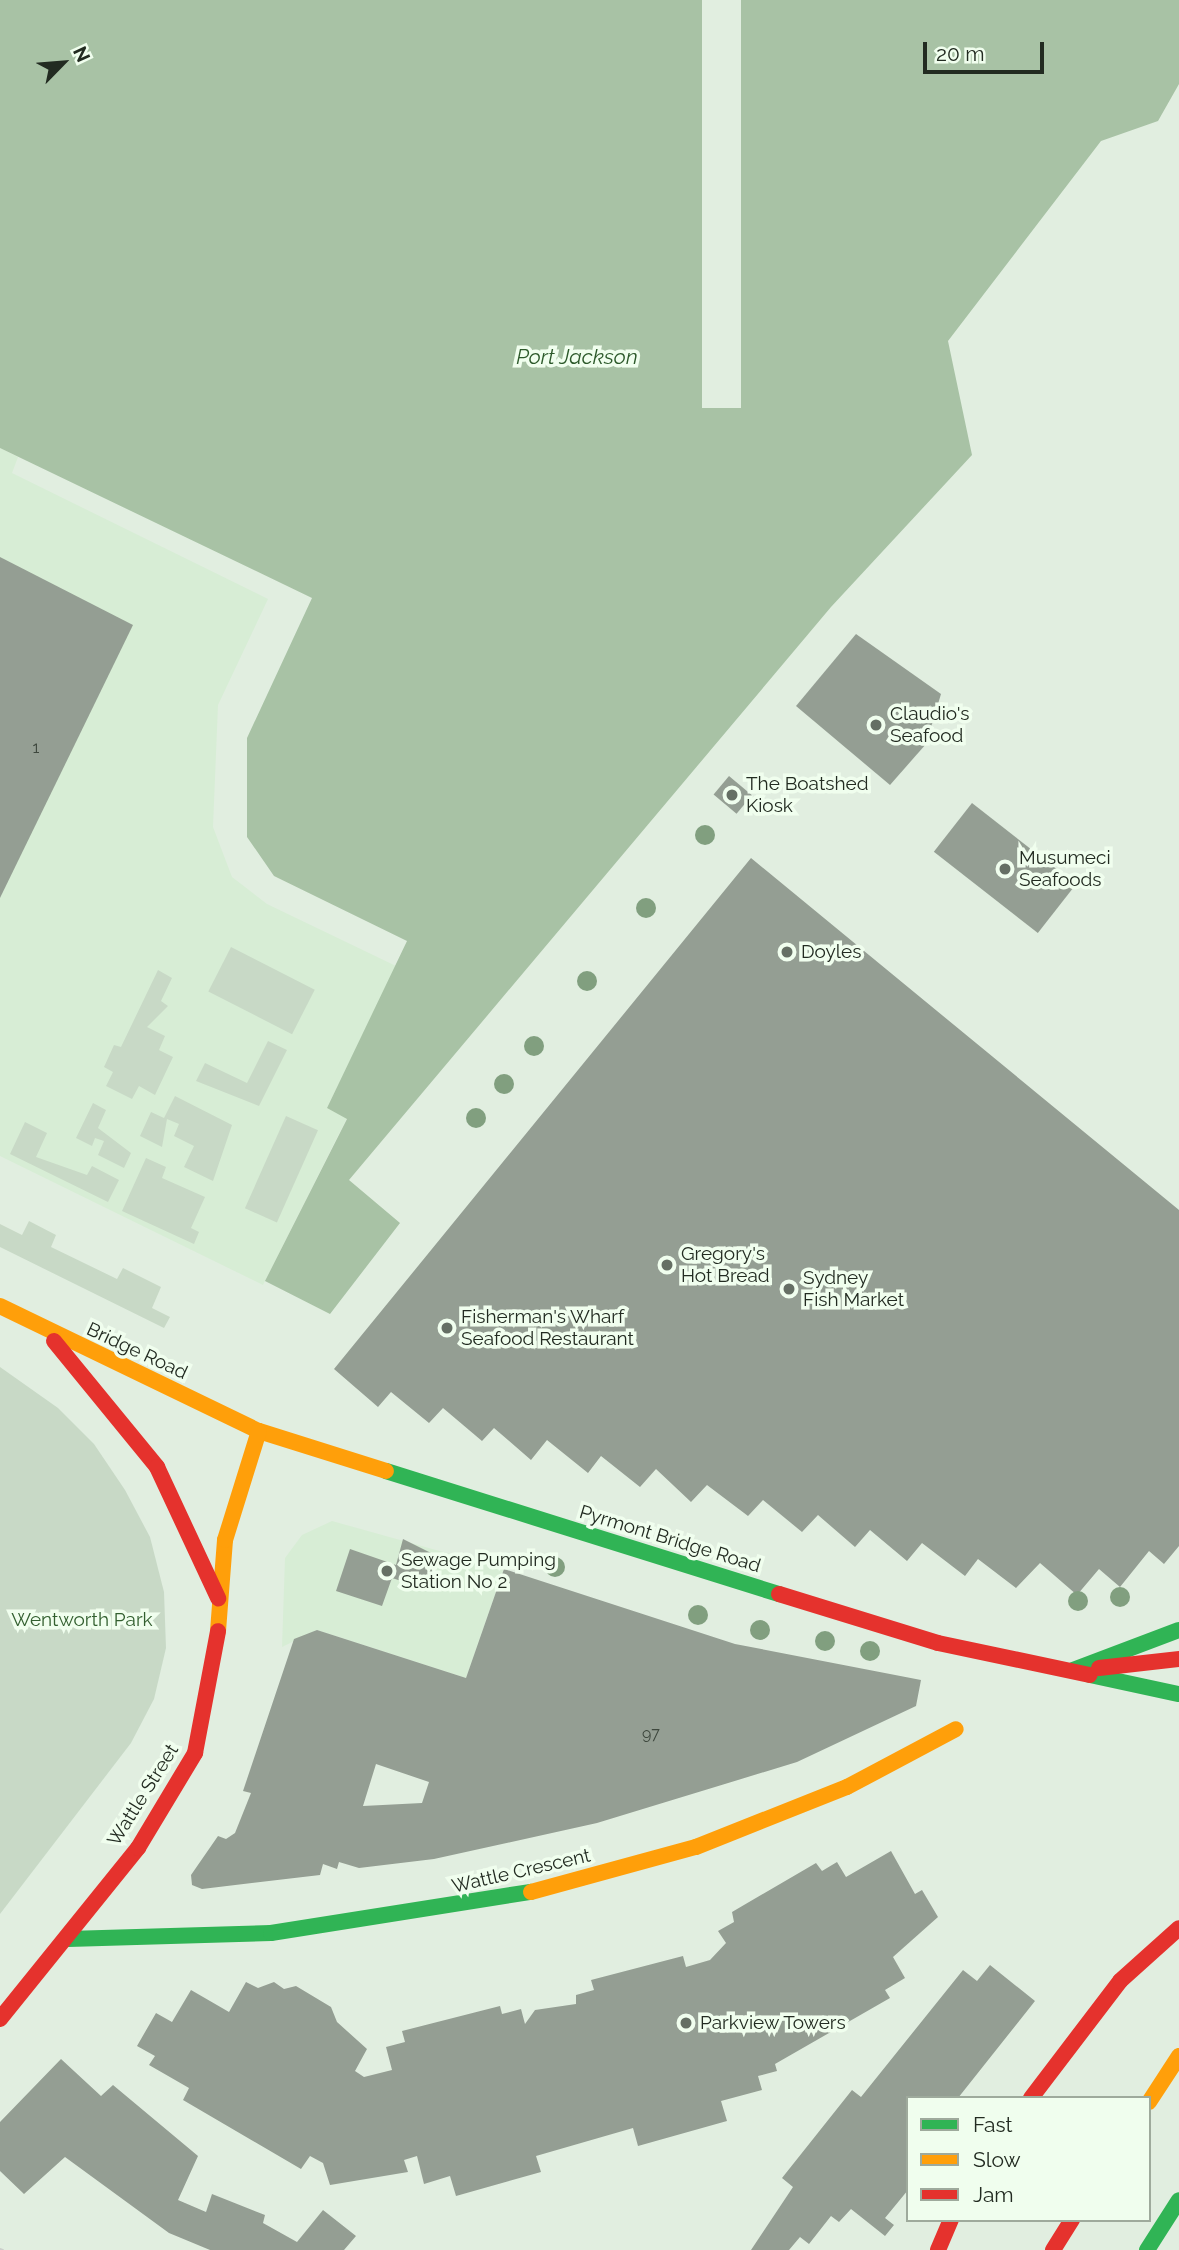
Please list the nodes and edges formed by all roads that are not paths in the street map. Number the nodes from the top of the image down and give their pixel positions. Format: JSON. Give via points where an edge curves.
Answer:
{"nodes":[{"id":1,"x":0,"y":1306,"type":"edge"},
{"id":2,"x":45,"y":1332,"type":"junction"},
{"id":3,"x":259,"y":1431,"type":"junction"},
{"id":4,"x":220,"y":1603,"type":"junction"},
{"id":5,"x":1179,"y":1630,"type":"edge"},
{"id":6,"x":1179,"y":1660,"type":"edge"},
{"id":7,"x":1073,"y":1670,"type":"junction"},
{"id":8,"x":1179,"y":1694,"type":"edge"},
{"id":9,"x":956,"y":1730,"type":"dead end"},
{"id":10,"x":1179,"y":1928,"type":"edge"},
{"id":11,"x":68,"y":1939,"type":"junction"},
{"id":12,"x":0,"y":2020,"type":"edge"},
{"id":13,"x":1179,"y":2056,"type":"edge"},
{"id":14,"x":1033,"y":2096,"type":"edge"},
{"id":15,"x":1151,"y":2099,"type":"edge"},
{"id":16,"x":1179,"y":2200,"type":"edge"},
{"id":17,"x":950,"y":2222,"type":"edge"},
{"id":18,"x":1071,"y":2222,"type":"edge"},
{"id":19,"x":938,"y":2250,"type":"edge"},
{"id":20,"x":1053,"y":2250,"type":"edge"},
{"id":21,"x":1147,"y":2250,"type":"edge"}],
"edges":[{"from":1,"to":2,"type":"main road","name":"Bridge Road"},
{"from":2,"to":3,"type":"main road","name":"Bridge Road"},
{"from":2,"to":4,"type":"main road","via":[[158,1467]]},
{"from":3,"to":4,"type":"main road","name":"Wattle Street","via":[[225,1540]]},
{"from":3,"to":7,"type":"main road","name":"Pyrmont Bridge Road","via":[[938,1643]]},
{"from":4,"to":11,"type":"main road","name":"Wattle Street","via":[[212,1688],[195,1753],[159,1818]]},
{"from":5,"to":7,"type":"main road"},
{"from":6,"to":7,"type":"main road","name":"Pyrmont Bridge Road"},
{"from":7,"to":8,"type":"main road","name":"Pyrmont Bridge Road"},
{"from":9,"to":11,"type":"main road","name":"Wattle Crescent","via":[[847,1787],[696,1847],[549,1889],[271,1933]]},
{"from":10,"to":14,"type":"main road","via":[[1120,1981]]},
{"from":11,"to":12,"type":"main road","name":"Wattle Street"},
{"from":13,"to":15,"type":"main road"},
{"from":16,"to":21,"type":"main road"},
{"from":17,"to":19,"type":"main road"},
{"from":18,"to":20,"type":"main road"}]}
